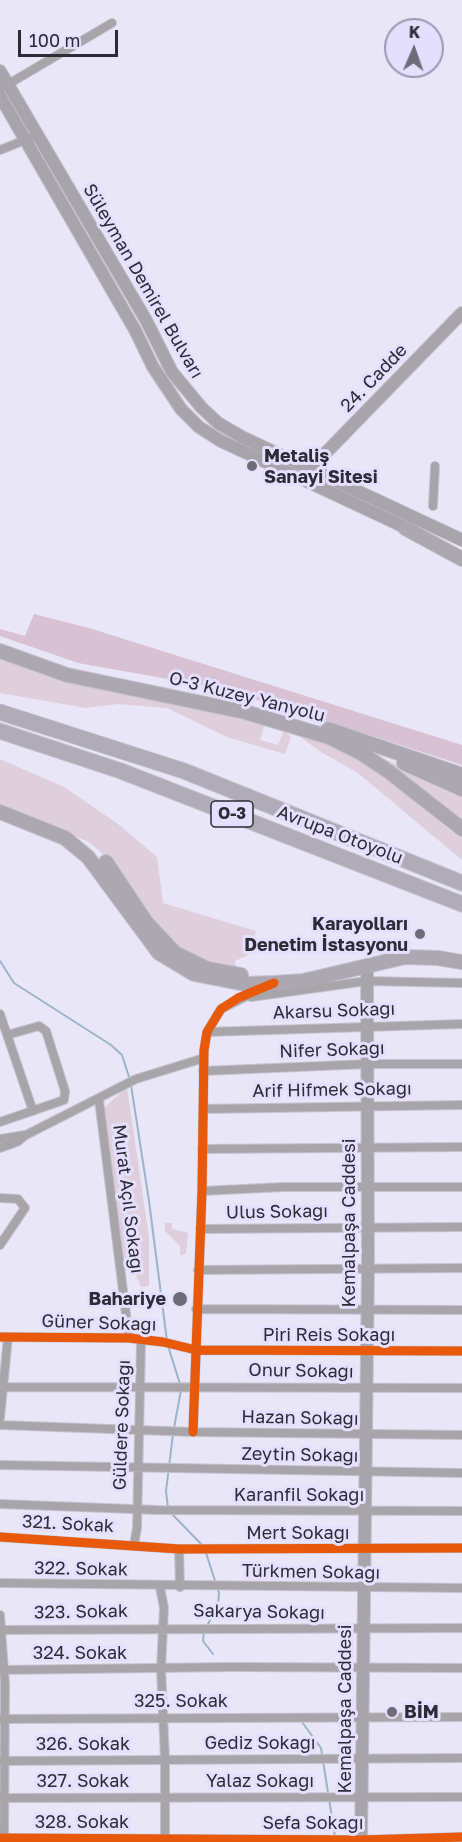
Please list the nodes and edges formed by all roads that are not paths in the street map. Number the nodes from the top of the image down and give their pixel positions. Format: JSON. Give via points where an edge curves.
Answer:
{"nodes":[{"id":1,"x":112,"y":23,"type":"dead end"},
{"id":2,"x":0,"y":71,"type":"edge"},
{"id":3,"x":4,"y":86,"type":"edge"},
{"id":4,"x":0,"y":96,"type":"edge"},
{"id":5,"x":31,"y":138,"type":"junction"},
{"id":6,"x":0,"y":150,"type":"edge"},
{"id":7,"x":462,"y":313,"type":"edge"},
{"id":8,"x":435,"y":466,"type":"dead end"},
{"id":9,"x":311,"y":468,"type":"junction"},
{"id":10,"x":433,"y":506,"type":"dead end"},
{"id":11,"x":405,"y":528,"type":"junction"},
{"id":12,"x":462,"y":540,"type":"edge"},
{"id":13,"x":462,"y":551,"type":"edge"},
{"id":14,"x":462,"y":559,"type":"edge"},
{"id":15,"x":0,"y":644,"type":"edge"},
{"id":16,"x":0,"y":651,"type":"edge"},
{"id":17,"x":0,"y":712,"type":"edge"},
{"id":18,"x":0,"y":731,"type":"edge"},
{"id":19,"x":335,"y":731,"type":"junction"},
{"id":20,"x":462,"y":775,"type":"edge"},
{"id":21,"x":462,"y":789,"type":"edge"},
{"id":22,"x":0,"y":803,"type":"edge"},
{"id":23,"x":0,"y":812,"type":"edge"},
{"id":24,"x":462,"y":829,"type":"edge"},
{"id":25,"x":389,"y":853,"type":"junction"},
{"id":26,"x":462,"y":876,"type":"edge"},
{"id":27,"x":462,"y":883,"type":"edge"},
{"id":28,"x":462,"y":904,"type":"edge"},
{"id":29,"x":462,"y":960,"type":"edge"},
{"id":30,"x":368,"y":965,"type":"junction"},
{"id":31,"x":367,"y":981,"type":"junction"},
{"id":32,"x":274,"y":983,"type":"junction"},
{"id":33,"x":462,"y":983,"type":"edge"},
{"id":34,"x":238,"y":998,"type":"junction"},
{"id":35,"x":0,"y":1014,"type":"edge"},
{"id":36,"x":462,"y":1024,"type":"edge"},
{"id":37,"x":368,"y":1026,"type":"junction"},
{"id":38,"x":207,"y":1032,"type":"junction"},
{"id":39,"x":7,"y":1035,"type":"junction"},
{"id":40,"x":204,"y":1058,"type":"junction"},
{"id":41,"x":368,"y":1064,"type":"junction"},
{"id":42,"x":462,"y":1064,"type":"edge"},
{"id":43,"x":203,"y":1071,"type":"junction"},
{"id":44,"x":99,"y":1100,"type":"junction"},
{"id":45,"x":462,"y":1105,"type":"edge"},
{"id":46,"x":368,"y":1106,"type":"junction"},
{"id":47,"x":203,"y":1109,"type":"junction"},
{"id":48,"x":33,"y":1111,"type":"junction"},
{"id":49,"x":0,"y":1122,"type":"edge"},
{"id":50,"x":26,"y":1135,"type":"junction"},
{"id":51,"x":0,"y":1139,"type":"edge"},
{"id":52,"x":367,"y":1146,"type":"junction"},
{"id":53,"x":462,"y":1147,"type":"edge"},
{"id":54,"x":0,"y":1148,"type":"edge"},
{"id":55,"x":202,"y":1149,"type":"junction"},
{"id":56,"x":368,"y":1187,"type":"junction"},
{"id":57,"x":462,"y":1187,"type":"edge"},
{"id":58,"x":202,"y":1191,"type":"junction"},
{"id":59,"x":0,"y":1198,"type":"edge"},
{"id":60,"x":368,"y":1227,"type":"junction"},
{"id":61,"x":462,"y":1227,"type":"edge"},
{"id":62,"x":0,"y":1228,"type":"edge"},
{"id":63,"x":200,"y":1229,"type":"junction"},
{"id":64,"x":10,"y":1231,"type":"junction"},
{"id":65,"x":0,"y":1245,"type":"edge"},
{"id":66,"x":368,"y":1268,"type":"junction"},
{"id":67,"x":462,"y":1268,"type":"edge"},
{"id":68,"x":198,"y":1270,"type":"junction"},
{"id":69,"x":196,"y":1309,"type":"junction"},
{"id":70,"x":462,"y":1310,"type":"edge"},
{"id":71,"x":366,"y":1311,"type":"junction"},
{"id":72,"x":4,"y":1337,"type":"edge"},
{"id":73,"x":129,"y":1338,"type":"junction"},
{"id":74,"x":141,"y":1341,"type":"junction"},
{"id":75,"x":196,"y":1350,"type":"junction"},
{"id":76,"x":462,"y":1351,"type":"edge"},
{"id":77,"x":366,"y":1352,"type":"junction"},
{"id":78,"x":195,"y":1386,"type":"junction"},
{"id":79,"x":2,"y":1387,"type":"edge"},
{"id":80,"x":140,"y":1388,"type":"junction"},
{"id":81,"x":462,"y":1388,"type":"edge"},
{"id":82,"x":366,"y":1389,"type":"junction"},
{"id":83,"x":0,"y":1418,"type":"edge"},
{"id":84,"x":0,"y":1425,"type":"edge"},
{"id":85,"x":138,"y":1428,"type":"junction"},
{"id":86,"x":193,"y":1432,"type":"junction"},
{"id":87,"x":365,"y":1435,"type":"junction"},
{"id":88,"x":462,"y":1435,"type":"edge"},
{"id":89,"x":0,"y":1465,"type":"edge"},
{"id":90,"x":137,"y":1468,"type":"junction"},
{"id":91,"x":365,"y":1472,"type":"junction"},
{"id":92,"x":462,"y":1473,"type":"edge"},
{"id":93,"x":0,"y":1504,"type":"edge"},
{"id":94,"x":136,"y":1509,"type":"junction"},
{"id":95,"x":462,"y":1511,"type":"edge"},
{"id":96,"x":364,"y":1512,"type":"junction"},
{"id":97,"x":0,"y":1537,"type":"edge"},
{"id":98,"x":134,"y":1545,"type":"junction"},
{"id":99,"x":462,"y":1548,"type":"edge"},
{"id":100,"x":179,"y":1549,"type":"junction"},
{"id":101,"x":364,"y":1549,"type":"junction"},
{"id":102,"x":0,"y":1583,"type":"edge"},
{"id":103,"x":160,"y":1587,"type":"junction"},
{"id":104,"x":180,"y":1587,"type":"junction"},
{"id":105,"x":462,"y":1588,"type":"edge"},
{"id":106,"x":364,"y":1589,"type":"junction"},
{"id":107,"x":0,"y":1615,"type":"edge"},
{"id":108,"x":163,"y":1628,"type":"junction"},
{"id":109,"x":462,"y":1628,"type":"edge"},
{"id":110,"x":363,"y":1629,"type":"junction"},
{"id":111,"x":0,"y":1630,"type":"edge"},
{"id":112,"x":363,"y":1667,"type":"junction"},
{"id":113,"x":462,"y":1668,"type":"edge"},
{"id":114,"x":161,"y":1669,"type":"junction"},
{"id":115,"x":2,"y":1670,"type":"edge"},
{"id":116,"x":164,"y":1717,"type":"junction"},
{"id":117,"x":462,"y":1717,"type":"edge"},
{"id":118,"x":362,"y":1718,"type":"junction"},
{"id":119,"x":2,"y":1719,"type":"edge"},
{"id":120,"x":362,"y":1758,"type":"junction"},
{"id":121,"x":462,"y":1758,"type":"edge"},
{"id":122,"x":165,"y":1759,"type":"junction"},
{"id":123,"x":2,"y":1761,"type":"edge"},
{"id":124,"x":165,"y":1797,"type":"junction"},
{"id":125,"x":462,"y":1797,"type":"edge"},
{"id":126,"x":2,"y":1798,"type":"edge"},
{"id":127,"x":362,"y":1798,"type":"junction"},
{"id":128,"x":462,"y":1838,"type":"edge"},
{"id":129,"x":3,"y":1839,"type":"edge"},
{"id":130,"x":165,"y":1840,"type":"edge"},
{"id":131,"x":361,"y":1841,"type":"edge"}],
"edges":[{"from":1,"to":3,"type":"street"},
{"from":2,"to":3,"type":"main road","name":"Süleyman Demirel Bulvarı"},
{"from":3,"to":5,"type":"main road","name":"Süleyman Demirel Bulvarı"},
{"from":4,"to":5,"type":"main road","name":"Süleyman Demirel Bulvarı"},
{"from":5,"to":6,"type":"street"},
{"from":5,"to":9,"type":"main road","name":"Süleyman Demirel Bulvarı","via":[[146,320],[187,393],[218,423]]},
{"from":5,"to":11,"type":"main road","name":"Süleyman Demirel Bulvarı","via":[[153,367],[182,409],[200,427],[230,446]]},
{"from":7,"to":9,"type":"main road","name":"24. Cadde"},
{"from":8,"to":10,"type":"street"},
{"from":9,"to":12,"type":"main road","name":"Süleyman Demirel Bulvarı"},
{"from":11,"to":13,"type":"main road","name":"Süleyman Demirel Bulvarı"},
{"from":11,"to":14,"type":"main road"},
{"from":15,"to":19,"type":"main road","name":"O-3 Kuzey Yanyolu","via":[[68,669],[244,705]]},
{"from":16,"to":24,"type":"main road","name":"O-3 Kuzey Yanyolu","via":[[67,675],[255,714],[329,737],[388,771]]},
{"from":17,"to":25,"type":"highway","name":"Avrupa Otoyolu","number":"O-3","via":[[184,771]]},
{"from":18,"to":28,"type":"highway","name":"Avrupa Otoyolu","number":"O-3","via":[[185,795]]},
{"from":19,"to":20,"type":"main road","name":"O-3 Kuzey Yanyolu"},
{"from":19,"to":21,"type":"main road"},
{"from":22,"to":29,"type":"main road","via":[[81,840],[105,862],[158,936],[175,953],[208,969],[246,976],[284,976],[402,953],[428,952]]},
{"from":23,"to":32,"type":"main road","via":[[65,838],[88,857],[159,953],[175,964],[218,981]]},
{"from":25,"to":26,"type":"highway"},
{"from":25,"to":27,"type":"highway","name":"Avrupa Otoyolu","number":"O-3"},
{"from":29,"to":30,"type":"main road","via":[[405,957]]},
{"from":30,"to":31,"type":"main road","name":"Kemalpaşa Caddesi"},
{"from":30,"to":32,"type":"main road","via":[[303,981]]},
{"from":31,"to":33,"type":"street"},
{"from":31,"to":34,"type":"street"},
{"from":31,"to":37,"type":"main road","name":"Kemalpaşa Caddesi"},
{"from":32,"to":34,"type":"street"},
{"from":34,"to":38,"type":"street","via":[[221,1009]]},
{"from":35,"to":39,"type":"street"},
{"from":36,"to":37,"type":"street","name":"Akarsu Sokağı"},
{"from":37,"to":38,"type":"street","name":"Akarsu Sokağı"},
{"from":37,"to":41,"type":"main road","name":"Kemalpaşa Caddesi"},
{"from":38,"to":40,"type":"street"},
{"from":39,"to":48,"type":"street"},
{"from":39,"to":48,"type":"street","via":[[39,1026],[46,1031],[65,1091],[64,1100]]},
{"from":40,"to":43,"type":"street"},
{"from":40,"to":44,"type":"street","via":[[136,1079]]},
{"from":41,"to":42,"type":"street","name":"Nifer Sokağı"},
{"from":41,"to":43,"type":"street","name":"Nifer Sokağı"},
{"from":41,"to":46,"type":"main road","name":"Kemalpaşa Caddesi"},
{"from":43,"to":47,"type":"street"},
{"from":44,"to":50,"type":"street"},
{"from":44,"to":73,"type":"street","name":"Murat Açıl Sokağı"},
{"from":45,"to":46,"type":"street","name":"Arif Hifmek Sokağı"},
{"from":46,"to":47,"type":"street","name":"Arif Hifmek Sokağı"},
{"from":46,"to":52,"type":"main road","name":"Kemalpaşa Caddesi"},
{"from":47,"to":55,"type":"street"},
{"from":48,"to":49,"type":"street"},
{"from":50,"to":51,"type":"street"},
{"from":50,"to":54,"type":"street"},
{"from":52,"to":53,"type":"street"},
{"from":52,"to":55,"type":"street"},
{"from":52,"to":56,"type":"main road","name":"Kemalpaşa Caddesi"},
{"from":55,"to":58,"type":"street"},
{"from":56,"to":57,"type":"street"},
{"from":56,"to":58,"type":"street"},
{"from":56,"to":60,"type":"main road","name":"Kemalpaşa Caddesi"},
{"from":58,"to":63,"type":"street"},
{"from":59,"to":64,"type":"street","via":[[18,1198],[24,1204],[24,1213]]},
{"from":60,"to":61,"type":"street","name":"Ulus Sokağı"},
{"from":60,"to":63,"type":"street","name":"Ulus Sokağı"},
{"from":60,"to":66,"type":"main road","name":"Kemalpaşa Caddesi"},
{"from":62,"to":64,"type":"street"},
{"from":63,"to":68,"type":"street"},
{"from":64,"to":65,"type":"street"},
{"from":66,"to":67,"type":"street"},
{"from":66,"to":68,"type":"street"},
{"from":66,"to":71,"type":"main road","name":"Kemalpaşa Caddesi"},
{"from":68,"to":69,"type":"street"},
{"from":69,"to":71,"type":"street"},
{"from":69,"to":75,"type":"street"},
{"from":70,"to":71,"type":"street"},
{"from":71,"to":77,"type":"main road","name":"Kemalpaşa Caddesi"},
{"from":72,"to":73,"type":"street","name":"Güner Sokağı"},
{"from":72,"to":79,"type":"street"},
{"from":73,"to":74,"type":"street","name":"Güner Sokağı"},
{"from":74,"to":75,"type":"street","name":"Güner Sokağı"},
{"from":74,"to":80,"type":"street","name":"Güldere Sokağı"},
{"from":75,"to":77,"type":"street","name":"Piri Reis Sokağı"},
{"from":75,"to":78,"type":"street"},
{"from":76,"to":77,"type":"street","name":"Piri Reis Sokağı"},
{"from":77,"to":82,"type":"main road","name":"Kemalpaşa Caddesi"},
{"from":78,"to":80,"type":"street","name":"Onur Sokağı"},
{"from":78,"to":82,"type":"street","name":"Onur Sokağı"},
{"from":78,"to":86,"type":"street"},
{"from":79,"to":80,"type":"street","name":"Onur Sokağı"},
{"from":79,"to":83,"type":"street"},
{"from":80,"to":85,"type":"street","name":"Güldere Sokağı"},
{"from":81,"to":82,"type":"street","name":"Onur Sokağı"},
{"from":82,"to":87,"type":"main road","name":"Kemalpaşa Caddesi"},
{"from":84,"to":85,"type":"street","name":"Hazan Sokağı"},
{"from":85,"to":86,"type":"street","name":"Hazan Sokağı"},
{"from":85,"to":90,"type":"street","name":"Güldere Sokağı"},
{"from":86,"to":87,"type":"street","name":"Hazan Sokağı"},
{"from":87,"to":88,"type":"street","name":"Hazan Sokağı"},
{"from":87,"to":91,"type":"main road","name":"Kemalpaşa Caddesi"},
{"from":89,"to":90,"type":"street","name":"Zeytin Sokağı"},
{"from":90,"to":91,"type":"street","name":"Zeytin Sokağı"},
{"from":90,"to":94,"type":"street","name":"Güldere Sokağı"},
{"from":91,"to":92,"type":"street","name":"Zeytin Sokağı"},
{"from":91,"to":96,"type":"main road","name":"Kemalpaşa Caddesi"},
{"from":93,"to":94,"type":"street","name":"Karanfil Sokağı"},
{"from":94,"to":96,"type":"street","name":"Karanfil Sokağı"},
{"from":94,"to":98,"type":"street","name":"Güldere Sokağı"},
{"from":95,"to":96,"type":"street","name":"Karanfil Sokağı"},
{"from":96,"to":101,"type":"main road","name":"Kemalpaşa Caddesi"},
{"from":97,"to":98,"type":"street","name":"321. Sokak"},
{"from":98,"to":100,"type":"street","name":"Mert Sokağı"},
{"from":99,"to":101,"type":"street","name":"Mert Sokağı"},
{"from":100,"to":101,"type":"street","name":"Mert Sokağı"},
{"from":100,"to":104,"type":"street"},
{"from":101,"to":106,"type":"main road","name":"Kemalpaşa Caddesi"},
{"from":102,"to":103,"type":"street","name":"322. Sokak"},
{"from":103,"to":104,"type":"street","name":"Türkmen Sokağı"},
{"from":103,"to":108,"type":"street"},
{"from":104,"to":106,"type":"street","name":"Türkmen Sokağı"},
{"from":105,"to":106,"type":"street","name":"Türkmen Sokağı"},
{"from":106,"to":110,"type":"main road","name":"Kemalpaşa Caddesi"},
{"from":107,"to":111,"type":"street"},
{"from":108,"to":110,"type":"street","name":"Sakarya Sokağı"},
{"from":108,"to":111,"type":"street","name":"323. Sokak"},
{"from":108,"to":114,"type":"street"},
{"from":109,"to":110,"type":"street","name":"Sakarya Sokağı"},
{"from":110,"to":112,"type":"main road","name":"Kemalpaşa Caddesi"},
{"from":111,"to":115,"type":"street"},
{"from":112,"to":113,"type":"street","name":"324. Sokak"},
{"from":112,"to":114,"type":"street","name":"324. Sokak"},
{"from":112,"to":118,"type":"main road","name":"Kemalpaşa Caddesi"},
{"from":114,"to":115,"type":"street","name":"324. Sokak"},
{"from":114,"to":116,"type":"street"},
{"from":115,"to":119,"type":"street"},
{"from":116,"to":118,"type":"street","name":"325. Sokak"},
{"from":116,"to":119,"type":"street","name":"325. Sokak"},
{"from":116,"to":122,"type":"street"},
{"from":117,"to":118,"type":"street","name":"325. Sokak"},
{"from":118,"to":120,"type":"main road","name":"Kemalpaşa Caddesi"},
{"from":119,"to":123,"type":"street"},
{"from":120,"to":121,"type":"street","name":"Gediz Sokağı"},
{"from":120,"to":122,"type":"street","name":"Gediz Sokağı"},
{"from":120,"to":127,"type":"main road","name":"Kemalpaşa Caddesi"},
{"from":122,"to":123,"type":"street","name":"326. Sokak"},
{"from":122,"to":124,"type":"street"},
{"from":123,"to":126,"type":"street"},
{"from":124,"to":126,"type":"street","name":"327. Sokak"},
{"from":124,"to":127,"type":"street","name":"Yalaz Sokağı"},
{"from":124,"to":130,"type":"street"},
{"from":125,"to":127,"type":"street","name":"Yalaz Sokağı"},
{"from":126,"to":129,"type":"street"},
{"from":127,"to":131,"type":"main road","name":"Kemalpaşa Caddesi"},
{"from":128,"to":131,"type":"street","name":"Sefa Sokağı"},
{"from":129,"to":130,"type":"street","name":"328. Sokak"},
{"from":130,"to":131,"type":"street","name":"Sefa Sokağı"}]}
